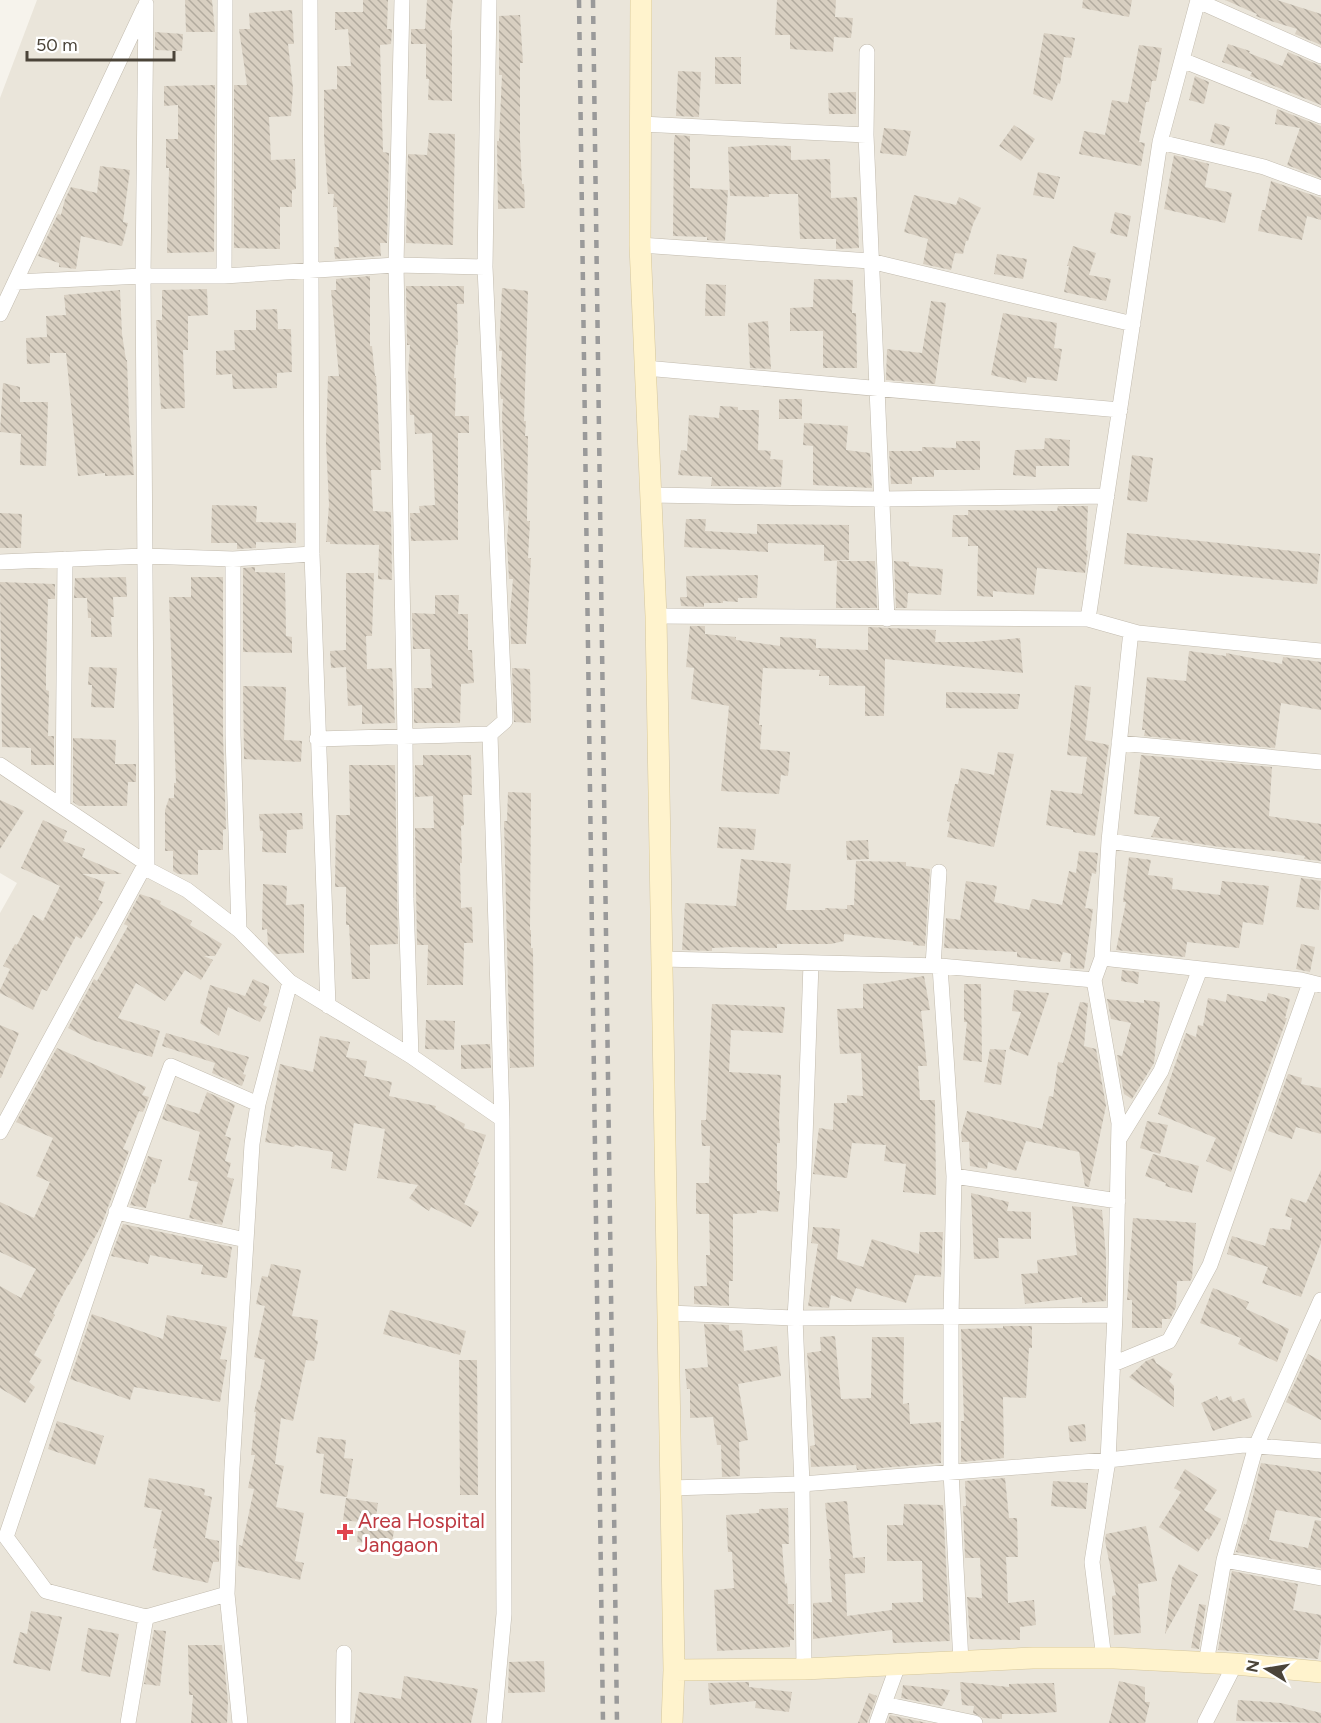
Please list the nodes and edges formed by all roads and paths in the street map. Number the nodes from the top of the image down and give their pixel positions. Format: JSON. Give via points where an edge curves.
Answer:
{"nodes":[{"id":1,"x":225,"y":0,"type":"edge"},
{"id":2,"x":310,"y":0,"type":"edge"},
{"id":3,"x":402,"y":0,"type":"edge"},
{"id":4,"x":489,"y":0,"type":"edge"},
{"id":5,"x":641,"y":0,"type":"edge"},
{"id":6,"x":1198,"y":0,"type":"edge"},
{"id":7,"x":146,"y":2,"type":"edge"},
{"id":8,"x":867,"y":52,"type":"dead end"},
{"id":9,"x":1321,"y":57,"type":"edge"},
{"id":10,"x":1182,"y":60,"type":"junction"},
{"id":11,"x":1321,"y":116,"type":"edge"},
{"id":12,"x":642,"y":124,"type":"junction"},
{"id":13,"x":866,"y":135,"type":"junction"},
{"id":14,"x":1160,"y":142,"type":"junction"},
{"id":15,"x":1321,"y":188,"type":"edge"},
{"id":16,"x":640,"y":245,"type":"junction"},
{"id":17,"x":870,"y":261,"type":"junction"},
{"id":18,"x":396,"y":265,"type":"junction"},
{"id":19,"x":485,"y":267,"type":"junction"},
{"id":20,"x":310,"y":270,"type":"junction"},
{"id":21,"x":143,"y":276,"type":"junction"},
{"id":22,"x":224,"y":276,"type":"junction"},
{"id":23,"x":15,"y":282,"type":"junction"},
{"id":24,"x":0,"y":314,"type":"edge"},
{"id":25,"x":1133,"y":324,"type":"junction"},
{"id":26,"x":645,"y":368,"type":"junction"},
{"id":27,"x":876,"y":388,"type":"junction"},
{"id":28,"x":1120,"y":410,"type":"junction"},
{"id":29,"x":651,"y":495,"type":"junction"},
{"id":30,"x":1107,"y":496,"type":"junction"},
{"id":31,"x":880,"y":499,"type":"junction"},
{"id":32,"x":312,"y":554,"type":"junction"},
{"id":33,"x":144,"y":556,"type":"junction"},
{"id":34,"x":65,"y":559,"type":"junction"},
{"id":35,"x":233,"y":559,"type":"junction"},
{"id":36,"x":0,"y":562,"type":"edge"},
{"id":37,"x":656,"y":616,"type":"junction"},
{"id":38,"x":887,"y":619,"type":"junction"},
{"id":39,"x":1088,"y":619,"type":"junction"},
{"id":40,"x":1131,"y":631,"type":"junction"},
{"id":41,"x":1321,"y":651,"type":"edge"},
{"id":42,"x":490,"y":734,"type":"junction"},
{"id":43,"x":405,"y":737,"type":"junction"},
{"id":44,"x":317,"y":740,"type":"junction"},
{"id":45,"x":1119,"y":743,"type":"junction"},
{"id":46,"x":1321,"y":762,"type":"edge"},
{"id":47,"x":0,"y":765,"type":"edge"},
{"id":48,"x":63,"y":806,"type":"junction"},
{"id":49,"x":1109,"y":841,"type":"junction"},
{"id":50,"x":147,"y":866,"type":"junction"},
{"id":51,"x":1321,"y":870,"type":"edge"},
{"id":52,"x":939,"y":872,"type":"dead end"},
{"id":53,"x":239,"y":930,"type":"junction"},
{"id":54,"x":1102,"y":958,"type":"junction"},
{"id":55,"x":662,"y":959,"type":"junction"},
{"id":56,"x":811,"y":963,"type":"junction"},
{"id":57,"x":936,"y":966,"type":"junction"},
{"id":58,"x":1200,"y":969,"type":"junction"},
{"id":59,"x":1094,"y":980,"type":"junction"},
{"id":60,"x":290,"y":982,"type":"junction"},
{"id":61,"x":1318,"y":983,"type":"edge"},
{"id":62,"x":327,"y":1006,"type":"junction"},
{"id":63,"x":411,"y":1056,"type":"junction"},
{"id":64,"x":258,"y":1104,"type":"junction"},
{"id":65,"x":502,"y":1119,"type":"junction"},
{"id":66,"x":0,"y":1132,"type":"edge"},
{"id":67,"x":1119,"y":1139,"type":"junction"},
{"id":68,"x":954,"y":1176,"type":"junction"},
{"id":69,"x":1118,"y":1202,"type":"junction"},
{"id":70,"x":116,"y":1212,"type":"junction"},
{"id":71,"x":246,"y":1240,"type":"junction"},
{"id":72,"x":1321,"y":1300,"type":"edge"},
{"id":73,"x":668,"y":1312,"type":"junction"},
{"id":74,"x":1115,"y":1315,"type":"junction"},
{"id":75,"x":951,"y":1317,"type":"junction"},
{"id":76,"x":795,"y":1318,"type":"junction"},
{"id":77,"x":1113,"y":1364,"type":"junction"},
{"id":78,"x":1256,"y":1446,"type":"junction"},
{"id":79,"x":1321,"y":1451,"type":"edge"},
{"id":80,"x":1108,"y":1460,"type":"junction"},
{"id":81,"x":951,"y":1472,"type":"junction"},
{"id":82,"x":802,"y":1484,"type":"junction"},
{"id":83,"x":670,"y":1488,"type":"junction"},
{"id":84,"x":1224,"y":1560,"type":"junction"},
{"id":85,"x":1321,"y":1578,"type":"edge"},
{"id":86,"x":227,"y":1594,"type":"junction"},
{"id":87,"x":146,"y":1617,"type":"junction"},
{"id":88,"x":344,"y":1653,"type":"dead end"},
{"id":89,"x":1104,"y":1659,"type":"junction"},
{"id":90,"x":961,"y":1662,"type":"junction"},
{"id":91,"x":1206,"y":1663,"type":"junction"},
{"id":92,"x":1235,"y":1664,"type":"junction"},
{"id":93,"x":898,"y":1665,"type":"junction"},
{"id":94,"x":804,"y":1669,"type":"junction"},
{"id":95,"x":674,"y":1670,"type":"junction"},
{"id":96,"x":1321,"y":1672,"type":"edge"},
{"id":97,"x":884,"y":1704,"type":"junction"},
{"id":98,"x":128,"y":1723,"type":"edge"},
{"id":99,"x":240,"y":1723,"type":"edge"},
{"id":100,"x":343,"y":1723,"type":"edge"},
{"id":101,"x":494,"y":1723,"type":"edge"},
{"id":102,"x":672,"y":1723,"type":"edge"},
{"id":103,"x":877,"y":1723,"type":"edge"},
{"id":104,"x":975,"y":1723,"type":"edge"},
{"id":105,"x":1205,"y":1723,"type":"edge"}],
"edges":[{"from":1,"to":22,"type":"street"},
{"from":2,"to":20,"type":"street"},
{"from":3,"to":18,"type":"street"},
{"from":4,"to":19,"type":"street"},
{"from":5,"to":12,"type":"street"},
{"from":6,"to":9,"type":"street"},
{"from":6,"to":10,"type":"street"},
{"from":7,"to":21,"type":"street"},
{"from":7,"to":23,"type":"street"},
{"from":8,"to":13,"type":"street"},
{"from":10,"to":11,"type":"street"},
{"from":10,"to":14,"type":"street"},
{"from":12,"to":13,"type":"street"},
{"from":12,"to":16,"type":"street"},
{"from":13,"to":17,"type":"street"},
{"from":14,"to":15,"type":"street","via":[[1264,167]]},
{"from":14,"to":25,"type":"street"},
{"from":16,"to":17,"type":"street"},
{"from":16,"to":26,"type":"street"},
{"from":17,"to":25,"type":"street"},
{"from":17,"to":27,"type":"street"},
{"from":18,"to":19,"type":"street"},
{"from":18,"to":20,"type":"street"},
{"from":18,"to":43,"type":"street"},
{"from":19,"to":42,"type":"street","via":[[505,721]]},
{"from":20,"to":22,"type":"street"},
{"from":20,"to":32,"type":"street"},
{"from":21,"to":22,"type":"street"},
{"from":21,"to":23,"type":"street"},
{"from":21,"to":33,"type":"street"},
{"from":23,"to":24,"type":"street"},
{"from":25,"to":28,"type":"street"},
{"from":26,"to":27,"type":"street"},
{"from":26,"to":29,"type":"street"},
{"from":27,"to":28,"type":"street"},
{"from":27,"to":31,"type":"street"},
{"from":28,"to":30,"type":"street"},
{"from":29,"to":31,"type":"street"},
{"from":29,"to":37,"type":"street"},
{"from":30,"to":31,"type":"street"},
{"from":30,"to":39,"type":"street"},
{"from":31,"to":38,"type":"street"},
{"from":32,"to":35,"type":"street"},
{"from":32,"to":44,"type":"street"},
{"from":33,"to":34,"type":"street"},
{"from":33,"to":35,"type":"street"},
{"from":33,"to":50,"type":"street"},
{"from":34,"to":36,"type":"street"},
{"from":34,"to":48,"type":"street"},
{"from":35,"to":53,"type":"street","via":[[232,735]]},
{"from":37,"to":38,"type":"street"},
{"from":37,"to":55,"type":"street"},
{"from":38,"to":39,"type":"street"},
{"from":39,"to":40,"type":"street"},
{"from":40,"to":41,"type":"street"},
{"from":40,"to":45,"type":"street"},
{"from":42,"to":43,"type":"street"},
{"from":42,"to":65,"type":"street"},
{"from":43,"to":44,"type":"street"},
{"from":43,"to":63,"type":"street"},
{"from":44,"to":62,"type":"street"},
{"from":45,"to":46,"type":"street"},
{"from":45,"to":49,"type":"street"},
{"from":47,"to":48,"type":"street"},
{"from":48,"to":50,"type":"street"},
{"from":49,"to":51,"type":"street"},
{"from":49,"to":54,"type":"street"},
{"from":50,"to":53,"type":"street","via":[[187,890]]},
{"from":50,"to":66,"type":"street"},
{"from":52,"to":57,"type":"street"},
{"from":53,"to":60,"type":"street"},
{"from":54,"to":58,"type":"street"},
{"from":54,"to":59,"type":"street"},
{"from":55,"to":56,"type":"street"},
{"from":55,"to":73,"type":"street"},
{"from":56,"to":57,"type":"street"},
{"from":56,"to":76,"type":"street"},
{"from":57,"to":59,"type":"street"},
{"from":57,"to":68,"type":"street"},
{"from":58,"to":61,"type":"street"},
{"from":58,"to":67,"type":"street","via":[[1161,1071]]},
{"from":59,"to":67,"type":"street"},
{"from":60,"to":62,"type":"street"},
{"from":60,"to":64,"type":"street"},
{"from":61,"to":77,"type":"street","via":[[1210,1265],[1169,1341]]},
{"from":62,"to":63,"type":"street"},
{"from":63,"to":65,"type":"street"},
{"from":64,"to":70,"type":"street","via":[[171,1066]]},
{"from":64,"to":71,"type":"street"},
{"from":65,"to":101,"type":"street","via":[[504,1614]]},
{"from":67,"to":69,"type":"street"},
{"from":68,"to":69,"type":"street"},
{"from":68,"to":75,"type":"street"},
{"from":69,"to":74,"type":"street"},
{"from":70,"to":71,"type":"street"},
{"from":70,"to":87,"type":"street","via":[[6,1537],[46,1591]]},
{"from":71,"to":86,"type":"street"},
{"from":72,"to":78,"type":"street"},
{"from":73,"to":76,"type":"street"},
{"from":73,"to":83,"type":"street"},
{"from":74,"to":75,"type":"street"},
{"from":74,"to":77,"type":"street"},
{"from":75,"to":76,"type":"street"},
{"from":75,"to":81,"type":"street"},
{"from":76,"to":82,"type":"street"},
{"from":77,"to":80,"type":"street"},
{"from":78,"to":79,"type":"street"},
{"from":78,"to":80,"type":"street"},
{"from":78,"to":84,"type":"street"},
{"from":80,"to":81,"type":"street"},
{"from":80,"to":89,"type":"street","via":[[1092,1562]]},
{"from":81,"to":82,"type":"street"},
{"from":81,"to":90,"type":"street"},
{"from":82,"to":83,"type":"street"},
{"from":82,"to":94,"type":"street"},
{"from":83,"to":95,"type":"street"},
{"from":84,"to":85,"type":"street"},
{"from":84,"to":91,"type":"street"},
{"from":86,"to":87,"type":"street"},
{"from":86,"to":99,"type":"street"},
{"from":87,"to":98,"type":"street"},
{"from":88,"to":100,"type":"street"},
{"from":89,"to":90,"type":"street"},
{"from":89,"to":91,"type":"street"},
{"from":90,"to":93,"type":"street"},
{"from":91,"to":92,"type":"street"},
{"from":92,"to":96,"type":"street"},
{"from":92,"to":105,"type":"street"},
{"from":93,"to":94,"type":"street"},
{"from":93,"to":97,"type":"street"},
{"from":94,"to":95,"type":"street"},
{"from":95,"to":102,"type":"street"},
{"from":97,"to":103,"type":"street"},
{"from":97,"to":104,"type":"street"}]}
